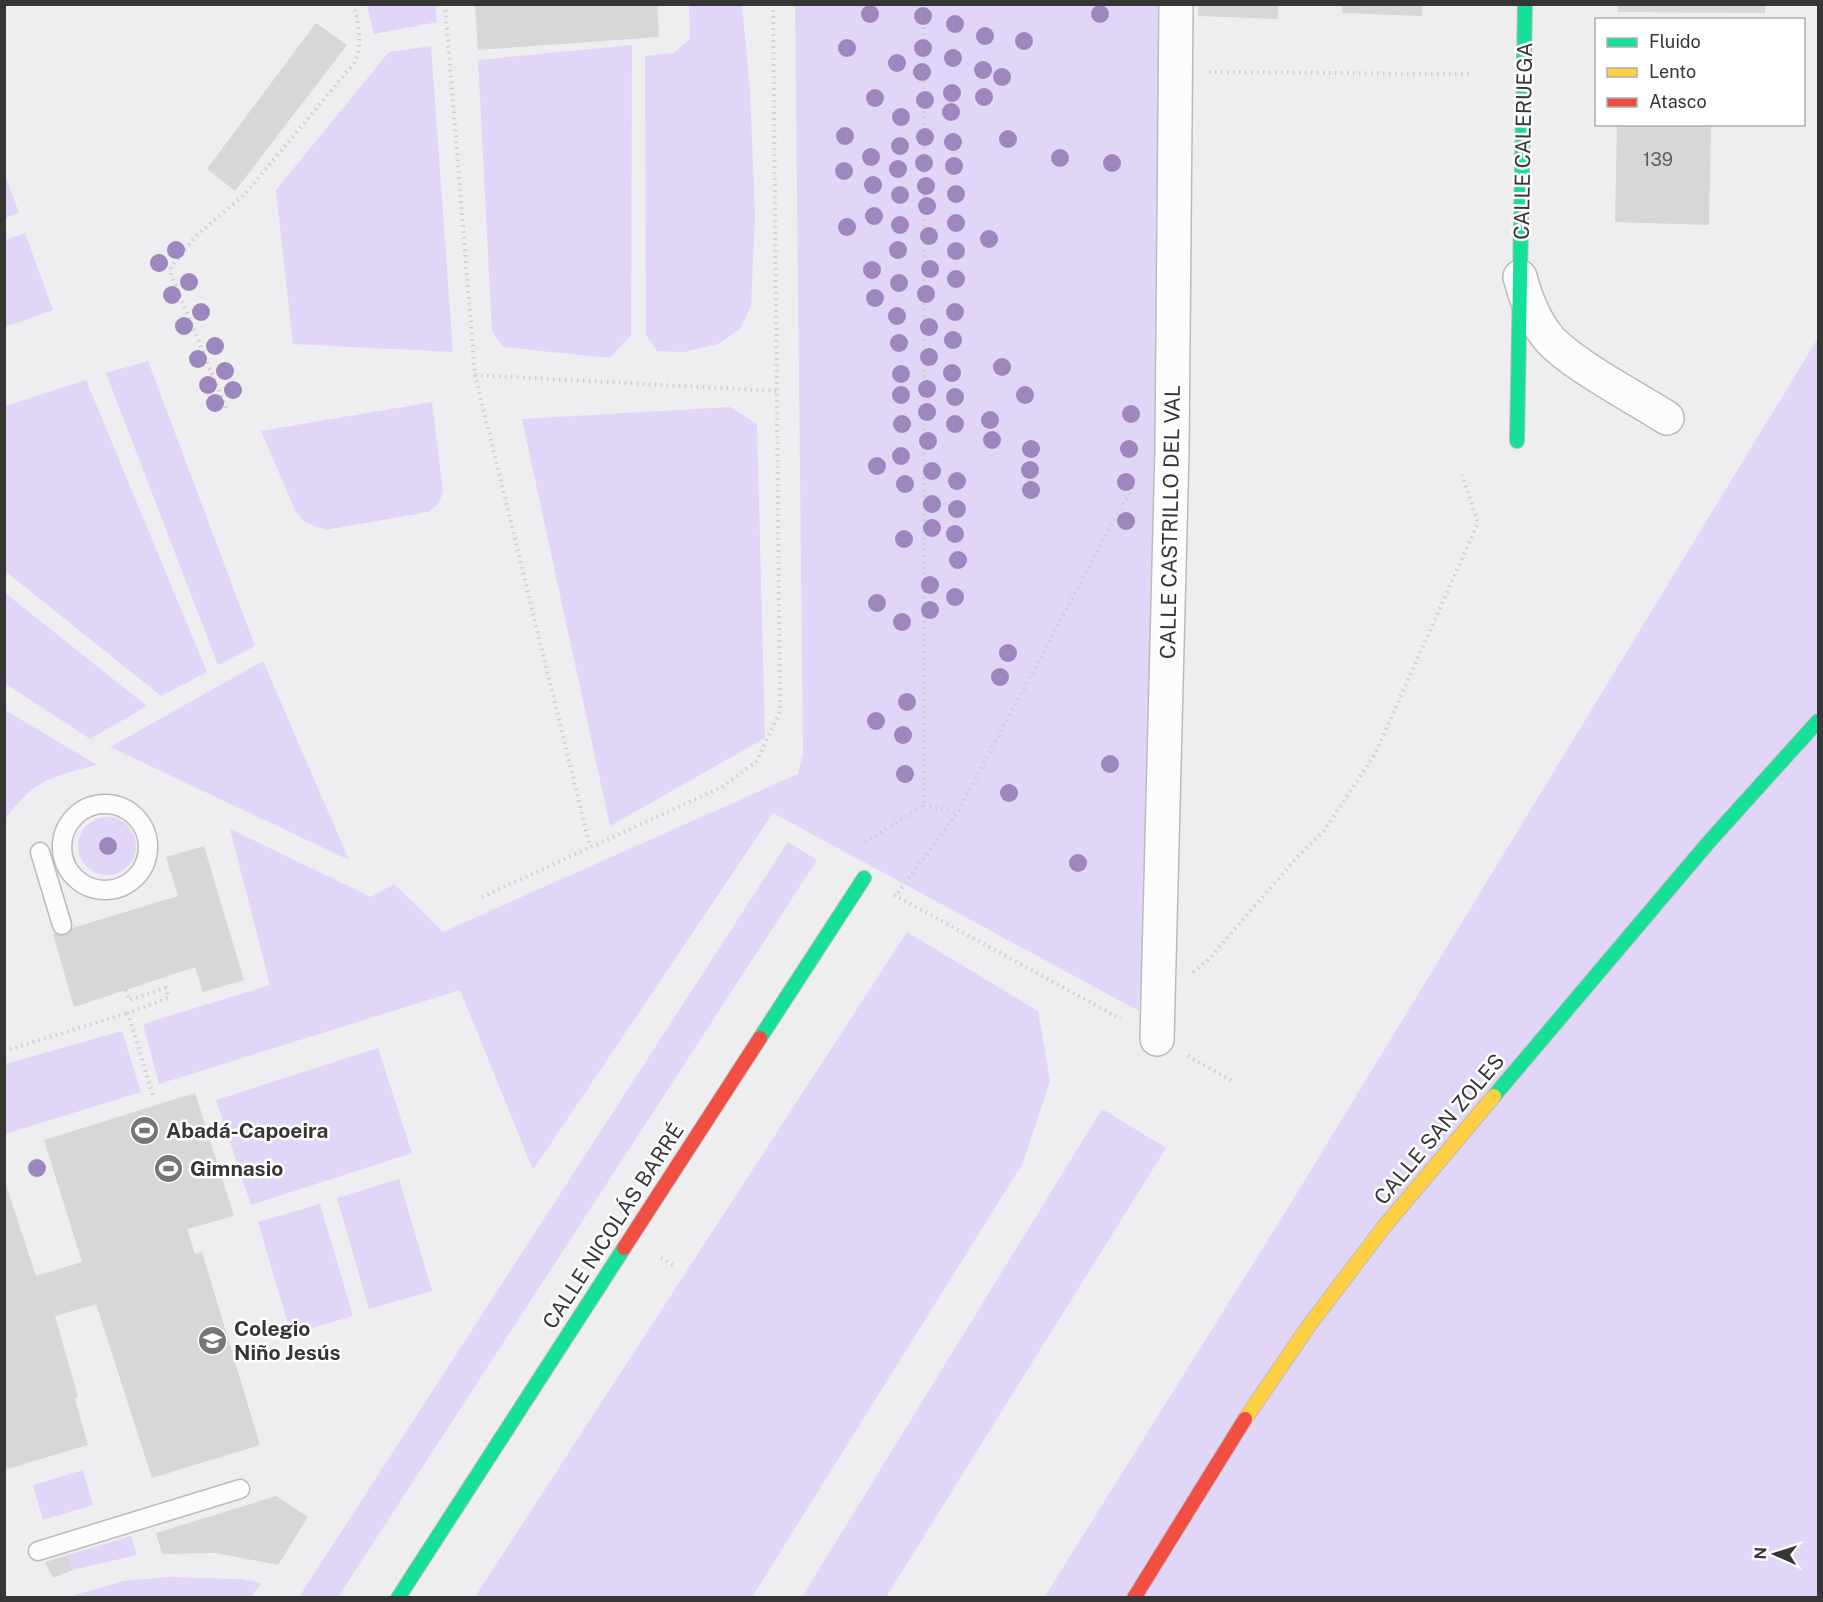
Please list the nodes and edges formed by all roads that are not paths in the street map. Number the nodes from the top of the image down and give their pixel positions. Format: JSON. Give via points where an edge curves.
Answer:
{"nodes":[{"id":1,"x":1176,"y":4,"type":"edge"},
{"id":2,"x":1525,"y":4,"type":"edge"},
{"id":3,"x":1521,"y":277,"type":"junction"},
{"id":4,"x":1667,"y":418,"type":"dead end"},
{"id":5,"x":1517,"y":441,"type":"dead end"},
{"id":6,"x":1818,"y":720,"type":"edge"},
{"id":7,"x":40,"y":852,"type":"dead end"},
{"id":8,"x":146,"y":862,"type":"joint"},
{"id":9,"x":864,"y":878,"type":"road end"},
{"id":10,"x":62,"y":925,"type":"dead end"},
{"id":11,"x":1157,"y":1039,"type":"road end"},
{"id":12,"x":240,"y":1489,"type":"dead end"},
{"id":13,"x":38,"y":1551,"type":"dead end"},
{"id":14,"x":398,"y":1598,"type":"edge"},
{"id":15,"x":1134,"y":1598,"type":"edge"}],
"edges":[{"from":1,"to":11,"type":"street","name":"CALLE CASTRILLO DEL VAL","via":[[1172,450]]},
{"from":2,"to":3,"type":"street","name":"CALLE CALERUEGA"},
{"from":3,"to":4,"type":"street","name":"CALLE CALERUEGA","via":[[1535,319],[1549,338],[1565,353]]},
{"from":3,"to":5,"type":"street","name":"CALLE CALERUEGA"},
{"from":6,"to":15,"type":"street","name":"CALLE SAN ZOLES","via":[[1700,852],[1383,1228],[1233,1436]]},
{"from":7,"to":10,"type":"lane"},
{"from":8,"to":8,"type":"lane","via":[[146,833],[133,815],[113,805],[85,809],[66,831],[63,846],[69,871],[89,887],[102,891],[122,887],[138,875]]},
{"from":9,"to":14,"type":"street","name":"CALLE NICOLÁS BARRÉ"},
{"from":12,"to":13,"type":"lane"}]}
